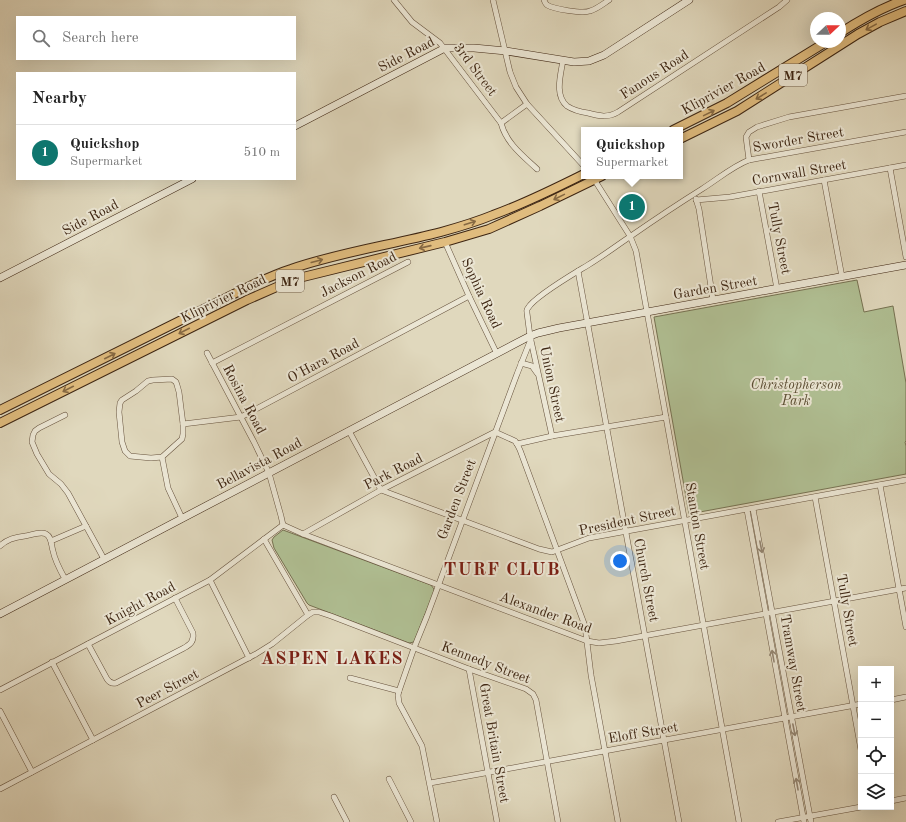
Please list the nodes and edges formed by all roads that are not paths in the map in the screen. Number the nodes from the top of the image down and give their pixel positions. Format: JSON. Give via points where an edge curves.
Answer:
{"nodes":[{"id":1,"x":394,"y":0,"type":"edge"},
{"id":2,"x":493,"y":0,"type":"edge"},
{"id":3,"x":544,"y":0,"type":"edge"},
{"id":4,"x":609,"y":0,"type":"edge"},
{"id":5,"x":688,"y":0,"type":"edge"},
{"id":6,"x":787,"y":0,"type":"edge"},
{"id":7,"x":904,"y":0,"type":"edge"},
{"id":8,"x":906,"y":11,"type":"edge"},
{"id":9,"x":846,"y":29,"type":"edge"},
{"id":10,"x":444,"y":48,"type":"junction"},
{"id":11,"x":816,"y":48,"type":"edge"},
{"id":12,"x":506,"y":51,"type":"junction"},
{"id":13,"x":562,"y":60,"type":"junction"},
{"id":14,"x":906,"y":96,"type":"edge"},
{"id":15,"x":527,"y":104,"type":"junction"},
{"id":16,"x":501,"y":123,"type":"junction"},
{"id":17,"x":296,"y":125,"type":"edge"},
{"id":18,"x":680,"y":127,"type":"edge"},
{"id":19,"x":906,"y":132,"type":"edge"},
{"id":20,"x":683,"y":138,"type":"edge"},
{"id":21,"x":750,"y":160,"type":"junction"},
{"id":22,"x":581,"y":163,"type":"edge"},
{"id":23,"x":906,"y":165,"type":"edge"},
{"id":24,"x":890,"y":168,"type":"junction"},
{"id":25,"x":537,"y":169,"type":"dead end"},
{"id":26,"x":581,"y":175,"type":"edge"},
{"id":27,"x":591,"y":179,"type":"edge"},
{"id":28,"x":594,"y":179,"type":"edge"},
{"id":29,"x":190,"y":180,"type":"edge"},
{"id":30,"x":824,"y":180,"type":"junction"},
{"id":31,"x":759,"y":192,"type":"junction"},
{"id":32,"x":694,"y":194,"type":"junction"},
{"id":33,"x":696,"y":200,"type":"junction"},
{"id":34,"x":630,"y":236,"type":"junction"},
{"id":35,"x":445,"y":242,"type":"junction"},
{"id":36,"x":906,"y":257,"type":"edge"},
{"id":37,"x":408,"y":262,"type":"dead end"},
{"id":38,"x":906,"y":265,"type":"edge"},
{"id":39,"x":578,"y":271,"type":"junction"},
{"id":40,"x":842,"y":277,"type":"junction"},
{"id":41,"x":0,"y":278,"type":"edge"},
{"id":42,"x":777,"y":289,"type":"junction"},
{"id":43,"x":469,"y":296,"type":"junction"},
{"id":44,"x":713,"y":300,"type":"junction"},
{"id":45,"x":647,"y":312,"type":"junction"},
{"id":46,"x":588,"y":323,"type":"junction"},
{"id":47,"x":531,"y":337,"type":"junction"},
{"id":48,"x":207,"y":353,"type":"dead end"},
{"id":49,"x":497,"y":354,"type":"junction"},
{"id":50,"x":212,"y":363,"type":"junction"},
{"id":51,"x":521,"y":363,"type":"junction"},
{"id":52,"x":540,"y":379,"type":"junction"},
{"id":53,"x":0,"y":410,"type":"edge"},
{"id":54,"x":65,"y":415,"type":"dead end"},
{"id":55,"x":241,"y":417,"type":"junction"},
{"id":56,"x":666,"y":417,"type":"junction"},
{"id":57,"x":0,"y":423,"type":"edge"},
{"id":58,"x":182,"y":424,"type":"junction"},
{"id":59,"x":607,"y":427,"type":"junction"},
{"id":60,"x":349,"y":431,"type":"junction"},
{"id":61,"x":495,"y":432,"type":"junction"},
{"id":62,"x":552,"y":436,"type":"junction"},
{"id":63,"x":517,"y":444,"type":"junction"},
{"id":64,"x":162,"y":457,"type":"junction"},
{"id":65,"x":269,"y":473,"type":"junction"},
{"id":66,"x":906,"y":480,"type":"edge"},
{"id":67,"x":880,"y":485,"type":"junction"},
{"id":68,"x":381,"y":490,"type":"junction"},
{"id":69,"x":815,"y":497,"type":"junction"},
{"id":70,"x":753,"y":509,"type":"junction"},
{"id":71,"x":747,"y":510,"type":"junction"},
{"id":72,"x":182,"y":518,"type":"junction"},
{"id":73,"x":685,"y":520,"type":"junction"},
{"id":74,"x":462,"y":521,"type":"junction"},
{"id":75,"x":283,"y":525,"type":"junction"},
{"id":76,"x":86,"y":526,"type":"junction"},
{"id":77,"x":626,"y":532,"type":"junction"},
{"id":78,"x":302,"y":534,"type":"junction"},
{"id":79,"x":264,"y":539,"type":"junction"},
{"id":80,"x":51,"y":541,"type":"junction"},
{"id":81,"x":0,"y":546,"type":"edge"},
{"id":82,"x":557,"y":550,"type":"junction"},
{"id":83,"x":104,"y":559,"type":"junction"},
{"id":84,"x":763,"y":560,"type":"junction"},
{"id":85,"x":756,"y":561,"type":"junction"},
{"id":86,"x":65,"y":579,"type":"junction"},
{"id":87,"x":210,"y":580,"type":"junction"},
{"id":88,"x":438,"y":584,"type":"junction"},
{"id":89,"x":906,"y":588,"type":"edge"},
{"id":90,"x":899,"y":590,"type":"junction"},
{"id":91,"x":175,"y":598,"type":"junction"},
{"id":92,"x":834,"y":601,"type":"junction"},
{"id":93,"x":773,"y":613,"type":"junction"},
{"id":94,"x":0,"y":614,"type":"edge"},
{"id":95,"x":766,"y":614,"type":"junction"},
{"id":96,"x":308,"y":615,"type":"junction"},
{"id":97,"x":704,"y":625,"type":"junction"},
{"id":98,"x":906,"y":627,"type":"edge"},
{"id":99,"x":645,"y":636,"type":"junction"},
{"id":100,"x":587,"y":641,"type":"junction"},
{"id":101,"x":88,"y":644,"type":"junction"},
{"id":102,"x":414,"y":648,"type":"junction"},
{"id":103,"x":249,"y":658,"type":"junction"},
{"id":104,"x":52,"y":662,"type":"junction"},
{"id":105,"x":470,"y":669,"type":"junction"},
{"id":106,"x":350,"y":678,"type":"dead end"},
{"id":107,"x":0,"y":690,"type":"edge"},
{"id":108,"x":399,"y":691,"type":"junction"},
{"id":109,"x":906,"y":697,"type":"edge"},
{"id":110,"x":894,"y":699,"type":"edge"},
{"id":111,"x":858,"y":705,"type":"edge"},
{"id":112,"x":853,"y":706,"type":"junction"},
{"id":113,"x":0,"y":711,"type":"edge"},
{"id":114,"x":791,"y":717,"type":"junction"},
{"id":115,"x":785,"y":719,"type":"junction"},
{"id":116,"x":723,"y":730,"type":"junction"},
{"id":117,"x":859,"y":738,"type":"edge"},
{"id":118,"x":93,"y":740,"type":"junction"},
{"id":119,"x":664,"y":740,"type":"junction"},
{"id":120,"x":605,"y":751,"type":"junction"},
{"id":121,"x":547,"y":762,"type":"junction"},
{"id":122,"x":801,"y":768,"type":"junction"},
{"id":123,"x":794,"y":769,"type":"junction"},
{"id":124,"x":32,"y":772,"type":"junction"},
{"id":125,"x":488,"y":773,"type":"junction"},
{"id":126,"x":389,"y":779,"type":"dead end"},
{"id":127,"x":430,"y":783,"type":"junction"},
{"id":128,"x":0,"y":789,"type":"edge"},
{"id":129,"x":334,"y":797,"type":"dead end"},
{"id":130,"x":906,"y":798,"type":"edge"},
{"id":131,"x":894,"y":800,"type":"edge"},
{"id":132,"x":858,"y":807,"type":"edge"},
{"id":133,"x":810,"y":816,"type":"junction"},
{"id":134,"x":803,"y":820,"type":"edge"},
{"id":135,"x":347,"y":822,"type":"edge"},
{"id":136,"x":411,"y":822,"type":"edge"},
{"id":137,"x":437,"y":822,"type":"edge"},
{"id":138,"x":497,"y":822,"type":"edge"},
{"id":139,"x":558,"y":822,"type":"edge"},
{"id":140,"x":618,"y":822,"type":"edge"},
{"id":141,"x":679,"y":822,"type":"edge"},
{"id":142,"x":740,"y":822,"type":"edge"},
{"id":143,"x":778,"y":822,"type":"edge"},
{"id":144,"x":811,"y":822,"type":"edge"}],
"edges":[{"from":1,"to":10,"type":"street","name":"3rd Street","via":[[412,22]]},
{"from":2,"to":12,"type":"street"},
{"from":3,"to":4,"type":"street","via":[[547,5],[582,12],[590,11]]},
{"from":5,"to":13,"type":"street","name":"Side Road","via":[[599,57],[574,62]]},
{"from":6,"to":13,"type":"street","name":"Fanous Road","via":[[610,116],[578,111],[564,103],[559,90]]},
{"from":7,"to":9,"type":"main road","via":[[881,9]]},
{"from":8,"to":20,"type":"main road","name":"Kliprivier Road","number":"M7","one_way":true,"via":[[858,34],[737,111]]},
{"from":10,"to":12,"type":"street","name":"Side Road"},
{"from":10,"to":16,"type":"street","name":"3rd Street"},
{"from":10,"to":17,"type":"street","name":"Side Road"},
{"from":18,"to":11,"type":"main road","name":"Kliprivier Road","number":"M7","one_way":true,"via":[[732,101]]},
{"from":12,"to":13,"type":"street","name":"Side Road"},
{"from":12,"to":15,"type":"street","via":[[513,80]]},
{"from":14,"to":21,"type":"street","via":[[789,117],[757,127],[749,132],[746,138]]},
{"from":15,"to":16,"type":"street"},
{"from":15,"to":22,"type":"street"},
{"from":16,"to":25,"type":"street","name":"3rd Street","via":[[510,142]]},
{"from":19,"to":21,"type":"street","name":"Sworder Street"},
{"from":21,"to":32,"type":"street","name":"Sworder Street"},
{"from":23,"to":24,"type":"street","name":"Cornwall Street"},
{"from":24,"to":30,"type":"street","name":"Cornwall Street"},
{"from":24,"to":36,"type":"street"},
{"from":53,"to":26,"type":"main road","name":"Kliprivier Road","number":"M7","one_way":true,"via":[[277,274],[328,258],[471,223]]},
{"from":27,"to":35,"type":"main road","name":"Kliprivier Road","number":"M7","one_way":true,"via":[[503,223]]},
{"from":28,"to":34,"type":"street","name":"Stanton Street"},
{"from":29,"to":41,"type":"street","name":"Side Road"},
{"from":30,"to":31,"type":"street","name":"Cornwall Street"},
{"from":30,"to":40,"type":"street"},
{"from":31,"to":33,"type":"street","name":"Cornwall Street"},
{"from":31,"to":42,"type":"street","name":"Tully Street"},
{"from":32,"to":33,"type":"street"},
{"from":32,"to":34,"type":"street","name":"Sworder Street"},
{"from":33,"to":44,"type":"street"},
{"from":34,"to":39,"type":"street","name":"Sworder Street"},
{"from":34,"to":45,"type":"street","name":"Stanton Street","via":[[636,251]]},
{"from":35,"to":43,"type":"street","name":"Sophia Road"},
{"from":35,"to":57,"type":"main road","name":"Kliprivier Road","number":"M7","one_way":true,"via":[[326,270],[288,282]]},
{"from":37,"to":50,"type":"street","name":"Jackson Road"},
{"from":38,"to":40,"type":"street","name":"Garden Street"},
{"from":39,"to":46,"type":"street","name":"Church Street"},
{"from":39,"to":47,"type":"street","name":"Sworder Street","via":[[528,307]]},
{"from":40,"to":42,"type":"street","name":"Garden Street"},
{"from":42,"to":44,"type":"street","name":"Garden Street"},
{"from":43,"to":49,"type":"street","name":"Sophia Road"},
{"from":43,"to":55,"type":"street","name":"O'Hara Road"},
{"from":44,"to":45,"type":"street","name":"Garden Street"},
{"from":45,"to":46,"type":"street","name":"Garden Street"},
{"from":45,"to":56,"type":"street","name":"Stanton Street"},
{"from":46,"to":47,"type":"street","name":"Garden Street","via":[[546,331]]},
{"from":46,"to":59,"type":"street","name":"Church Street"},
{"from":47,"to":49,"type":"street","name":"Bellavista Road"},
{"from":47,"to":51,"type":"street","name":"Garden Street"},
{"from":47,"to":52,"type":"street","name":"Union Street"},
{"from":48,"to":50,"type":"street","name":"Rosina Road"},
{"from":49,"to":60,"type":"street","name":"Bellavista Road"},
{"from":50,"to":55,"type":"street","name":"Rosina Road"},
{"from":51,"to":52,"type":"street","via":[[533,367]]},
{"from":51,"to":61,"type":"street","name":"Garden Street"},
{"from":52,"to":62,"type":"street","name":"Union Street"},
{"from":54,"to":76,"type":"street","via":[[39,428],[33,435],[32,442],[49,474],[63,487]]},
{"from":55,"to":58,"type":"street","name":"O'Hara Road"},
{"from":55,"to":65,"type":"street","name":"Rosina Road"},
{"from":56,"to":59,"type":"street"},
{"from":56,"to":73,"type":"street","name":"Stanton Street"},
{"from":58,"to":64,"type":"street","via":[[182,440]]},
{"from":58,"to":64,"type":"street","via":[[178,388],[172,379],[148,381],[120,403],[122,442],[126,453],[130,456]]},
{"from":59,"to":62,"type":"street"},
{"from":59,"to":77,"type":"street","name":"Church Street"},
{"from":60,"to":65,"type":"street","name":"Bellavista Road"},
{"from":60,"to":68,"type":"street"},
{"from":61,"to":63,"type":"street"},
{"from":61,"to":68,"type":"street","name":"Park Road"},
{"from":61,"to":74,"type":"street","name":"Garden Street"},
{"from":62,"to":63,"type":"street"},
{"from":63,"to":82,"type":"street"},
{"from":64,"to":72,"type":"street","via":[[168,488]]},
{"from":65,"to":72,"type":"street","name":"Bellavista Road"},
{"from":65,"to":75,"type":"street","name":"Rosina Road"},
{"from":66,"to":67,"type":"street","name":"President Street"},
{"from":67,"to":69,"type":"street","name":"President Street"},
{"from":67,"to":90,"type":"street"},
{"from":68,"to":74,"type":"street","name":"President Street"},
{"from":68,"to":78,"type":"street","name":"Park Road"},
{"from":69,"to":70,"type":"street","name":"President Street"},
{"from":69,"to":92,"type":"street","name":"Tully Street"},
{"from":70,"to":71,"type":"street","name":"President Street"},
{"from":70,"to":84,"type":"street","name":"Tramway Street","one_way":true},
{"from":71,"to":73,"type":"street","name":"President Street"},
{"from":71,"to":85,"type":"street","name":"Tramway Street"},
{"from":72,"to":83,"type":"street","name":"Bellavista Road"},
{"from":73,"to":77,"type":"street","name":"President Street"},
{"from":73,"to":97,"type":"street","name":"Stanton Street"},
{"from":74,"to":82,"type":"street","name":"President Street","via":[[548,552]]},
{"from":74,"to":88,"type":"street","name":"Garden Street"},
{"from":75,"to":78,"type":"street","name":"Alexander Road"},
{"from":75,"to":79,"type":"street","name":"Knight Road"},
{"from":76,"to":80,"type":"street"},
{"from":76,"to":83,"type":"street"},
{"from":77,"to":82,"type":"street","name":"President Street","via":[[589,538]]},
{"from":77,"to":99,"type":"street","name":"Church Street"},
{"from":78,"to":88,"type":"street","name":"Alexander Road"},
{"from":79,"to":87,"type":"street","name":"Knight Road"},
{"from":79,"to":96,"type":"street"},
{"from":80,"to":81,"type":"street","via":[[45,533],[10,539]]},
{"from":80,"to":86,"type":"street","via":[[55,559]]},
{"from":82,"to":100,"type":"street","via":[[585,626]]},
{"from":83,"to":86,"type":"street","name":"Bellavista Road"},
{"from":84,"to":85,"type":"street"},
{"from":84,"to":93,"type":"street","name":"Tramway Street"},
{"from":85,"to":95,"type":"street","name":"Tramway Street"},
{"from":86,"to":94,"type":"street","name":"Bellavista Road"},
{"from":87,"to":91,"type":"street","name":"Knight Road"},
{"from":87,"to":103,"type":"street"},
{"from":88,"to":100,"type":"street","name":"Alexander Road"},
{"from":88,"to":102,"type":"street","name":"Garden Street"},
{"from":89,"to":90,"type":"street","name":"Alexander Road"},
{"from":90,"to":92,"type":"street","name":"Alexander Road"},
{"from":90,"to":98,"type":"street"},
{"from":91,"to":101,"type":"street","name":"Knight Road"},
{"from":91,"to":101,"type":"street","via":[[194,638],[184,648],[114,684],[107,679]]},
{"from":92,"to":93,"type":"street","name":"Alexander Road"},
{"from":92,"to":112,"type":"street","name":"Tully Street"},
{"from":93,"to":95,"type":"street","name":"Alexander Road"},
{"from":93,"to":114,"type":"street","name":"Tramway Street"},
{"from":95,"to":97,"type":"street","name":"Alexander Road"},
{"from":115,"to":95,"type":"street","name":"Tramway Street","one_way":true},
{"from":96,"to":102,"type":"street","name":"Kennedy Street","via":[[319,612]]},
{"from":96,"to":103,"type":"street","name":"Peer Street","via":[[272,644]]},
{"from":97,"to":99,"type":"street","name":"Alexander Road"},
{"from":97,"to":116,"type":"street","name":"Stanton Street"},
{"from":99,"to":100,"type":"street","name":"Alexander Road","via":[[606,643]]},
{"from":99,"to":119,"type":"street","name":"Church Street"},
{"from":100,"to":120,"type":"street"},
{"from":101,"to":104,"type":"street","name":"Knight Road"},
{"from":102,"to":105,"type":"street","name":"Kennedy Street"},
{"from":102,"to":108,"type":"street","name":"Garden Street"},
{"from":103,"to":118,"type":"street","name":"Peer Street"},
{"from":104,"to":107,"type":"street","name":"Knight Road"},
{"from":104,"to":118,"type":"street"},
{"from":105,"to":121,"type":"street","name":"Kennedy Street","via":[[526,689],[533,694]]},
{"from":105,"to":125,"type":"street","name":"Great Britain Street"},
{"from":106,"to":108,"type":"street"},
{"from":108,"to":127,"type":"street","via":[[400,703],[422,746]]},
{"from":109,"to":110,"type":"street"},
{"from":111,"to":112,"type":"street","name":"Eloff Street"},
{"from":112,"to":114,"type":"street","name":"Eloff Street"},
{"from":112,"to":117,"type":"street","name":"Tully Street"},
{"from":113,"to":124,"type":"street"},
{"from":114,"to":115,"type":"street","name":"Eloff Street"},
{"from":114,"to":122,"type":"street","name":"Tramway Street","one_way":true},
{"from":115,"to":116,"type":"street","name":"Eloff Street"},
{"from":115,"to":123,"type":"street","name":"Tramway Street"},
{"from":116,"to":119,"type":"street","name":"Eloff Street"},
{"from":116,"to":142,"type":"street","name":"Stanton Street"},
{"from":118,"to":124,"type":"street","name":"Peer Street"},
{"from":119,"to":120,"type":"street","name":"Eloff Street"},
{"from":119,"to":141,"type":"street","name":"Church Street"},
{"from":120,"to":121,"type":"street","name":"Eloff Street"},
{"from":120,"to":140,"type":"street"},
{"from":121,"to":125,"type":"street","name":"Eloff Street"},
{"from":121,"to":139,"type":"street","name":"Kennedy Street"},
{"from":122,"to":123,"type":"street"},
{"from":122,"to":133,"type":"street","name":"Tramway Street"},
{"from":134,"to":123,"type":"street","name":"Tramway Street","one_way":true},
{"from":124,"to":128,"type":"street","name":"Peer Street"},
{"from":125,"to":127,"type":"street","name":"Eloff Street"},
{"from":125,"to":138,"type":"street","name":"Great Britain Street"},
{"from":126,"to":136,"type":"street"},
{"from":127,"to":137,"type":"street"},
{"from":129,"to":135,"type":"street"},
{"from":130,"to":131,"type":"street"},
{"from":132,"to":133,"type":"street"},
{"from":133,"to":134,"type":"street"},
{"from":133,"to":144,"type":"street","name":"Tramway Street"},
{"from":134,"to":143,"type":"street"}]}
